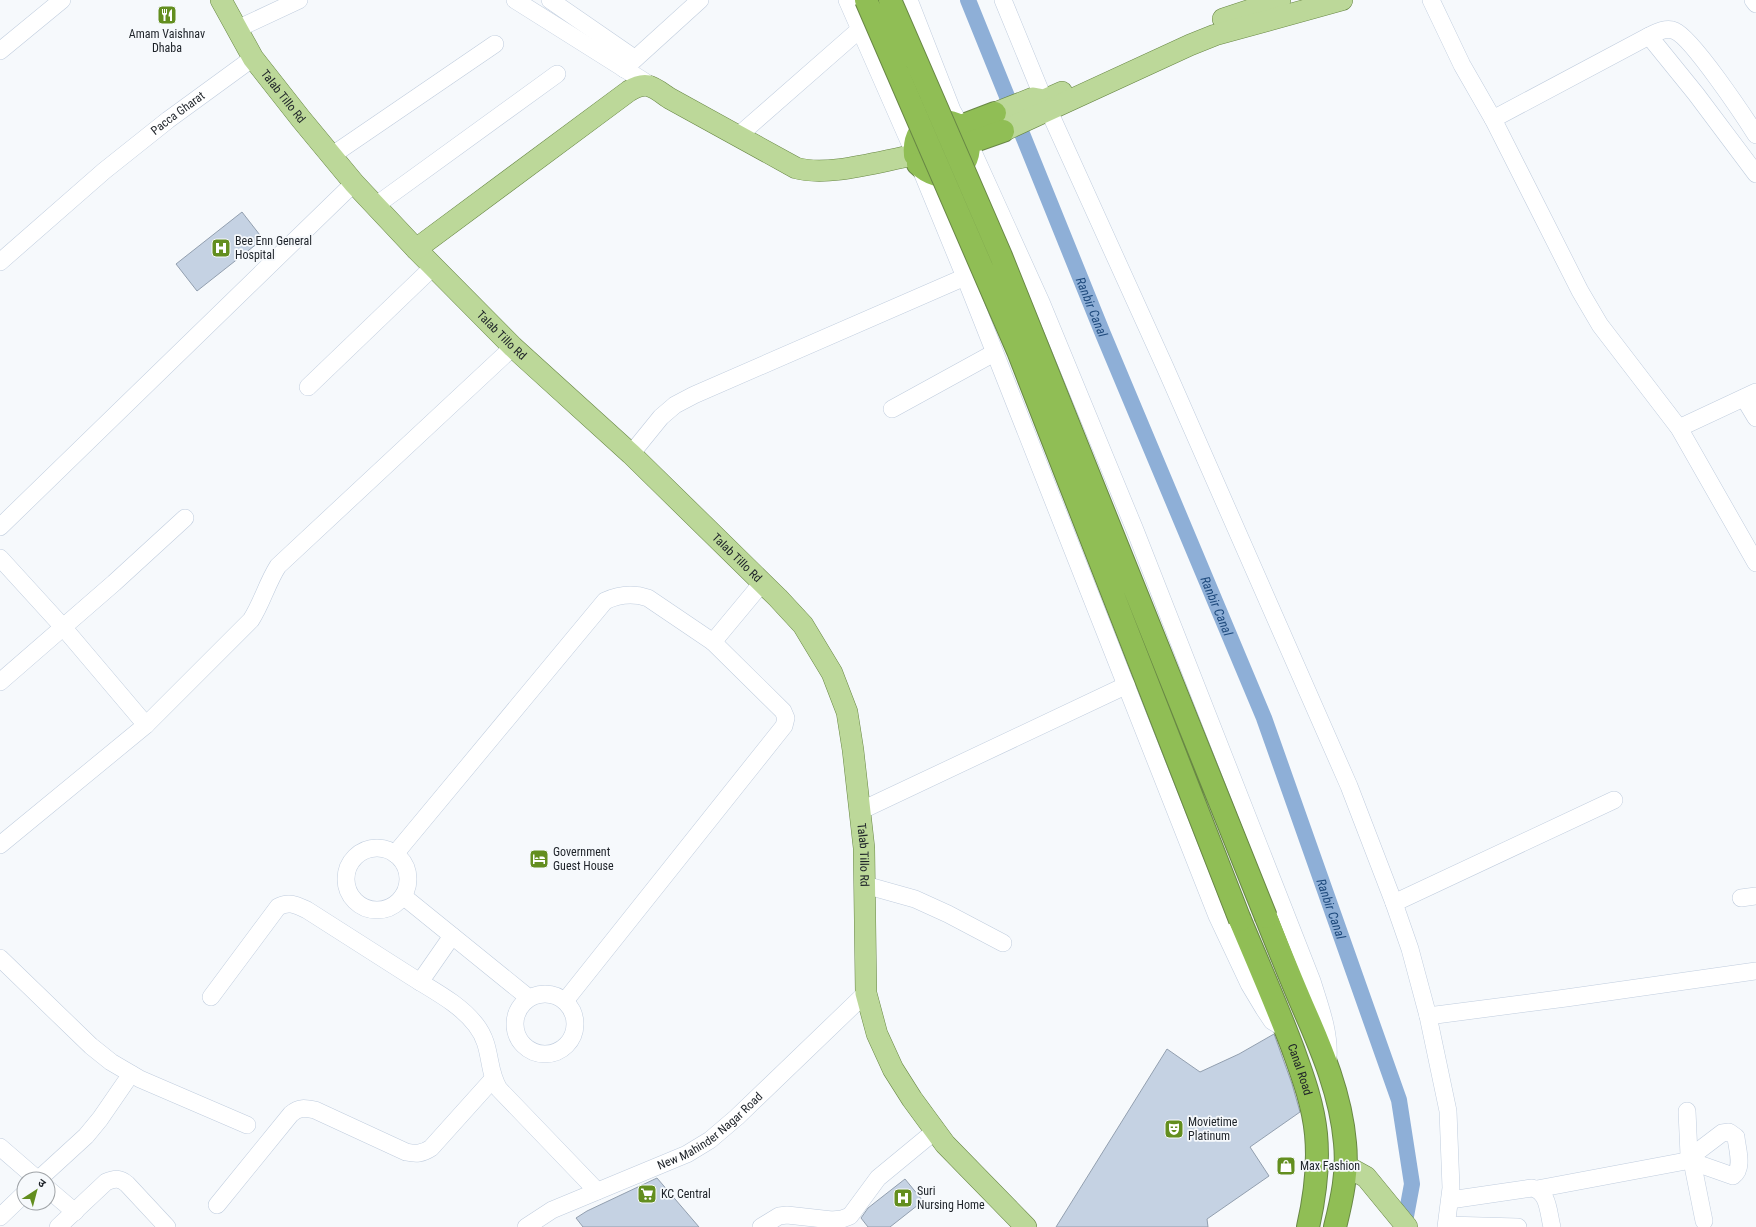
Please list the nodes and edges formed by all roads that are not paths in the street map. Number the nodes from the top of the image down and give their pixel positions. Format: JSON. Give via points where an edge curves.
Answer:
{"nodes":[{"id":1,"x":62,"y":0,"type":"edge"},
{"id":2,"x":221,"y":0,"type":"edge"},
{"id":3,"x":299,"y":0,"type":"edge"},
{"id":4,"x":515,"y":0,"type":"edge"},
{"id":5,"x":700,"y":0,"type":"edge"},
{"id":6,"x":847,"y":0,"type":"edge"},
{"id":7,"x":866,"y":0,"type":"edge"},
{"id":8,"x":890,"y":0,"type":"edge"},
{"id":9,"x":909,"y":0,"type":"edge"},
{"id":10,"x":1003,"y":0,"type":"edge"},
{"id":11,"x":1280,"y":0,"type":"edge"},
{"id":12,"x":1342,"y":0,"type":"edge"},
{"id":13,"x":1432,"y":0,"type":"edge"},
{"id":14,"x":1753,"y":0,"type":"edge"},
{"id":15,"x":553,"y":2,"type":"edge"},
{"id":16,"x":1756,"y":4,"type":"edge"},
{"id":17,"x":532,"y":5,"type":"edge"},
{"id":18,"x":546,"y":20,"type":"junction"},
{"id":19,"x":237,"y":29,"type":"junction"},
{"id":20,"x":859,"y":30,"type":"junction"},
{"id":21,"x":1649,"y":36,"type":"junction"},
{"id":22,"x":495,"y":44,"type":"dead end"},
{"id":23,"x":0,"y":51,"type":"edge"},
{"id":24,"x":253,"y":58,"type":"junction"},
{"id":25,"x":629,"y":63,"type":"junction"},
{"id":26,"x":557,"y":74,"type":"dead end"},
{"id":27,"x":650,"y":85,"type":"junction"},
{"id":28,"x":1042,"y":105,"type":"junction"},
{"id":29,"x":1493,"y":119,"type":"junction"},
{"id":30,"x":999,"y":122,"type":"joint"},
{"id":31,"x":965,"y":135,"type":"junction"},
{"id":32,"x":1756,"y":135,"type":"edge"},
{"id":33,"x":738,"y":136,"type":"junction"},
{"id":34,"x":331,"y":156,"type":"junction"},
{"id":35,"x":916,"y":159,"type":"junction"},
{"id":36,"x":1756,"y":174,"type":"edge"},
{"id":37,"x":354,"y":183,"type":"junction"},
{"id":38,"x":375,"y":206,"type":"junction"},
{"id":39,"x":416,"y":249,"type":"junction"},
{"id":40,"x":0,"y":262,"type":"edge"},
{"id":41,"x":433,"y":266,"type":"junction"},
{"id":42,"x":965,"y":277,"type":"junction"},
{"id":43,"x":513,"y":347,"type":"junction"},
{"id":44,"x":994,"y":354,"type":"junction"},
{"id":45,"x":308,"y":387,"type":"dead end"},
{"id":46,"x":1750,"y":395,"type":"edge"},
{"id":47,"x":892,"y":409,"type":"dead end"},
{"id":48,"x":1756,"y":418,"type":"edge"},
{"id":49,"x":1679,"y":428,"type":"junction"},
{"id":50,"x":631,"y":454,"type":"junction"},
{"id":51,"x":185,"y":518,"type":"dead end"},
{"id":52,"x":0,"y":526,"type":"edge"},
{"id":53,"x":0,"y":558,"type":"edge"},
{"id":54,"x":1756,"y":563,"type":"edge"},
{"id":55,"x":762,"y":583,"type":"junction"},
{"id":56,"x":63,"y":627,"type":"junction"},
{"id":57,"x":713,"y":642,"type":"junction"},
{"id":58,"x":0,"y":682,"type":"edge"},
{"id":59,"x":1127,"y":685,"type":"junction"},
{"id":60,"x":146,"y":725,"type":"junction"},
{"id":61,"x":1614,"y":800,"type":"dead end"},
{"id":62,"x":860,"y":811,"type":"junction"},
{"id":63,"x":0,"y":845,"type":"edge"},
{"id":64,"x":395,"y":854,"type":"junction"},
{"id":65,"x":865,"y":885,"type":"junction"},
{"id":66,"x":403,"y":896,"type":"junction"},
{"id":67,"x":1394,"y":903,"type":"junction"},
{"id":68,"x":452,"y":936,"type":"junction"},
{"id":69,"x":1003,"y":943,"type":"dead end"},
{"id":70,"x":0,"y":958,"type":"edge"},
{"id":71,"x":1756,"y":971,"type":"edge"},
{"id":72,"x":420,"y":982,"type":"junction"},
{"id":73,"x":866,"y":993,"type":"junction"},
{"id":74,"x":212,"y":997,"type":"dead end"},
{"id":75,"x":529,"y":998,"type":"junction"},
{"id":76,"x":565,"y":1001,"type":"junction"},
{"id":77,"x":1428,"y":1016,"type":"junction"},
{"id":78,"x":1286,"y":1030,"type":"junction"},
{"id":79,"x":1328,"y":1066,"type":"junction"},
{"id":80,"x":130,"y":1074,"type":"junction"},
{"id":81,"x":493,"y":1079,"type":"junction"},
{"id":82,"x":1687,"y":1111,"type":"dead end"},
{"id":83,"x":247,"y":1125,"type":"dead end"},
{"id":84,"x":935,"y":1131,"type":"junction"},
{"id":85,"x":0,"y":1147,"type":"edge"},
{"id":86,"x":1691,"y":1160,"type":"junction"},
{"id":87,"x":1346,"y":1166,"type":"junction"},
{"id":88,"x":28,"y":1171,"type":"edge"},
{"id":89,"x":47,"y":1171,"type":"edge"},
{"id":90,"x":1537,"y":1189,"type":"junction"},
{"id":91,"x":597,"y":1191,"type":"junction"},
{"id":92,"x":56,"y":1196,"type":"edge"},
{"id":93,"x":1450,"y":1200,"type":"junction"},
{"id":94,"x":16,"y":1202,"type":"edge"},
{"id":95,"x":217,"y":1205,"type":"dead end"},
{"id":96,"x":74,"y":1212,"type":"junction"},
{"id":97,"x":0,"y":1217,"type":"edge"},
{"id":98,"x":1704,"y":1221,"type":"dead end"},
{"id":99,"x":1446,"y":1226,"type":"edge"},
{"id":100,"x":58,"y":1227,"type":"edge"},
{"id":101,"x":167,"y":1227,"type":"edge"},
{"id":102,"x":526,"y":1227,"type":"edge"},
{"id":103,"x":761,"y":1227,"type":"edge"},
{"id":104,"x":1026,"y":1227,"type":"edge"},
{"id":105,"x":1308,"y":1227,"type":"edge"},
{"id":106,"x":1335,"y":1227,"type":"edge"},
{"id":107,"x":1407,"y":1227,"type":"edge"},
{"id":108,"x":1518,"y":1227,"type":"edge"},
{"id":109,"x":1552,"y":1227,"type":"edge"}],
"edges":[{"from":1,"to":23,"type":"street"},
{"from":2,"to":19,"type":"main road","name":"Talab Tillo Rd"},
{"from":3,"to":19,"type":"street"},
{"from":4,"to":17,"type":"street"},
{"from":5,"to":25,"type":"street"},
{"from":6,"to":20,"type":"street"},
{"from":7,"to":78,"type":"highway","name":"Canal Road","bridge":true,"via":[[1018,352],[1240,920]]},
{"from":8,"to":79,"type":"highway","bridge":true,"via":[[1001,256]]},
{"from":9,"to":31,"type":"street","via":[[952,110]]},
{"from":10,"to":28,"type":"street"},
{"from":11,"to":28,"type":"main road","via":[[1213,23]]},
{"from":12,"to":28,"type":"main road","via":[[1216,35]]},
{"from":13,"to":29,"type":"street","via":[[1462,65]]},
{"from":14,"to":16,"type":"street"},
{"from":15,"to":18,"type":"street"},
{"from":15,"to":25,"type":"street"},
{"from":17,"to":18,"type":"street"},
{"from":18,"to":25,"type":"street"},
{"from":19,"to":24,"type":"main road","name":"Talab Tillo Rd"},
{"from":20,"to":33,"type":"street"},
{"from":20,"to":35,"type":"street"},
{"from":21,"to":29,"type":"street"},
{"from":21,"to":32,"type":"street","via":[[1668,29],[1682,35]]},
{"from":21,"to":36,"type":"street"},
{"from":22,"to":34,"type":"street"},
{"from":24,"to":34,"type":"main road","name":"Talab Tillo Rd"},
{"from":24,"to":40,"type":"street","name":"Pacca Gharat","via":[[104,171]]},
{"from":25,"to":27,"type":"street"},
{"from":26,"to":38,"type":"street"},
{"from":27,"to":33,"type":"main road"},
{"from":27,"to":39,"type":"main road","via":[[629,91]]},
{"from":28,"to":30,"type":"main road"},
{"from":28,"to":67,"type":"street","via":[[1165,367],[1297,666],[1349,786]]},
{"from":29,"to":49,"type":"street","via":[[1580,292],[1600,325]]},
{"from":30,"to":31,"type":"highway"},
{"from":31,"to":35,"type":"highway","via":[[948,122],[930,123],[916,136]]},
{"from":31,"to":35,"type":"highway","via":[[968,157],[958,171],[950,175],[933,175]]},
{"from":31,"to":79,"type":"street","via":[[1041,302],[1132,523],[1312,981],[1326,1027],[1329,1044]]},
{"from":33,"to":35,"type":"main road","via":[[796,168],[808,171],[826,172]]},
{"from":34,"to":37,"type":"main road","name":"Talab Tillo Rd"},
{"from":35,"to":42,"type":"street"},
{"from":37,"to":38,"type":"main road","name":"Talab Tillo Rd"},
{"from":37,"to":52,"type":"street"},
{"from":38,"to":39,"type":"main road","name":"Talab Tillo Rd"},
{"from":39,"to":41,"type":"main road","name":"Talab Tillo Rd"},
{"from":41,"to":43,"type":"main road","name":"Talab Tillo Rd"},
{"from":41,"to":45,"type":"street"},
{"from":42,"to":44,"type":"street"},
{"from":42,"to":50,"type":"street","via":[[675,405],[661,417]]},
{"from":43,"to":50,"type":"main road","name":"Talab Tillo Rd"},
{"from":43,"to":60,"type":"street","via":[[282,562],[272,575],[251,620]]},
{"from":44,"to":47,"type":"street"},
{"from":44,"to":59,"type":"street"},
{"from":46,"to":48,"type":"street"},
{"from":46,"to":49,"type":"street"},
{"from":49,"to":54,"type":"street"},
{"from":50,"to":55,"type":"main road","name":"Talab Tillo Rd"},
{"from":51,"to":56,"type":"street"},
{"from":53,"to":56,"type":"street"},
{"from":55,"to":57,"type":"street"},
{"from":55,"to":62,"type":"main road","name":"Talab Tillo Rd","via":[[803,625],[832,673],[847,712]]},
{"from":56,"to":58,"type":"street"},
{"from":56,"to":60,"type":"street"},
{"from":57,"to":64,"type":"street","via":[[648,598],[626,594],[605,601]]},
{"from":57,"to":76,"type":"street","via":[[783,711],[786,718],[784,726]]},
{"from":59,"to":62,"type":"street"},
{"from":59,"to":78,"type":"street","via":[[1232,948],[1249,984],[1272,1021]]},
{"from":60,"to":63,"type":"street"},
{"from":61,"to":67,"type":"street"},
{"from":62,"to":65,"type":"main road","name":"Talab Tillo Rd"},
{"from":64,"to":66,"type":"street","via":[[402,861],[408,880]]},
{"from":64,"to":66,"type":"street","via":[[386,849],[365,850],[349,865],[346,884],[356,902],[374,910],[394,905]]},
{"from":65,"to":69,"type":"street","via":[[915,899]]},
{"from":65,"to":73,"type":"main road","name":"Talab Tillo Rd"},
{"from":66,"to":68,"type":"street"},
{"from":67,"to":77,"type":"street","via":[[1410,949]]},
{"from":68,"to":72,"type":"street"},
{"from":68,"to":75,"type":"street"},
{"from":70,"to":80,"type":"street","via":[[91,1046]]},
{"from":71,"to":77,"type":"street"},
{"from":72,"to":74,"type":"street","via":[[307,910],[286,903],[278,907]]},
{"from":72,"to":81,"type":"street","via":[[448,1000],[475,1024],[487,1046]]},
{"from":73,"to":84,"type":"main road","name":"Talab Tillo Rd","via":[[877,1034],[893,1069]]},
{"from":73,"to":91,"type":"street","name":"New Mahinder Nagar Road","via":[[710,1140],[687,1154]]},
{"from":75,"to":76,"type":"street","via":[[547,993]]},
{"from":75,"to":76,"type":"street","via":[[517,1011],[514,1030],[525,1047],[545,1054],[564,1047],[571,1040],[575,1030],[575,1019]]},
{"from":77,"to":93,"type":"street","via":[[1448,1111]]},
{"from":78,"to":105,"type":"highway","name":"Canal Road","via":[[1304,1077],[1313,1110],[1316,1134],[1315,1192]]},
{"from":79,"to":87,"type":"highway","via":[[1344,1134]]},
{"from":80,"to":83,"type":"street"},
{"from":80,"to":89,"type":"street","via":[[86,1136]]},
{"from":81,"to":91,"type":"street","via":[[505,1097]]},
{"from":81,"to":95,"type":"street","via":[[431,1148],[415,1154],[314,1110],[296,1110]]},
{"from":82,"to":86,"type":"street"},
{"from":84,"to":103,"type":"street","via":[[882,1174],[850,1216],[832,1220],[787,1215],[779,1216]]},
{"from":84,"to":104,"type":"main road","name":"Talab Tillo Rd"},
{"from":85,"to":88,"type":"street"},
{"from":86,"to":90,"type":"street"},
{"from":86,"to":98,"type":"street"},
{"from":87,"to":106,"type":"highway","via":[[1345,1183]]},
{"from":87,"to":107,"type":"main road","via":[[1366,1177]]},
{"from":90,"to":93,"type":"street"},
{"from":90,"to":109,"type":"street","via":[[1545,1198]]},
{"from":91,"to":102,"type":"street","name":"New Mahinder Nagar Road","via":[[552,1210]]},
{"from":92,"to":96,"type":"street"},
{"from":93,"to":99,"type":"street"},
{"from":94,"to":97,"type":"street"},
{"from":96,"to":100,"type":"street"},
{"from":96,"to":101,"type":"street","via":[[106,1182],[121,1179]]},
{"from":99,"to":108,"type":"street"}]}
